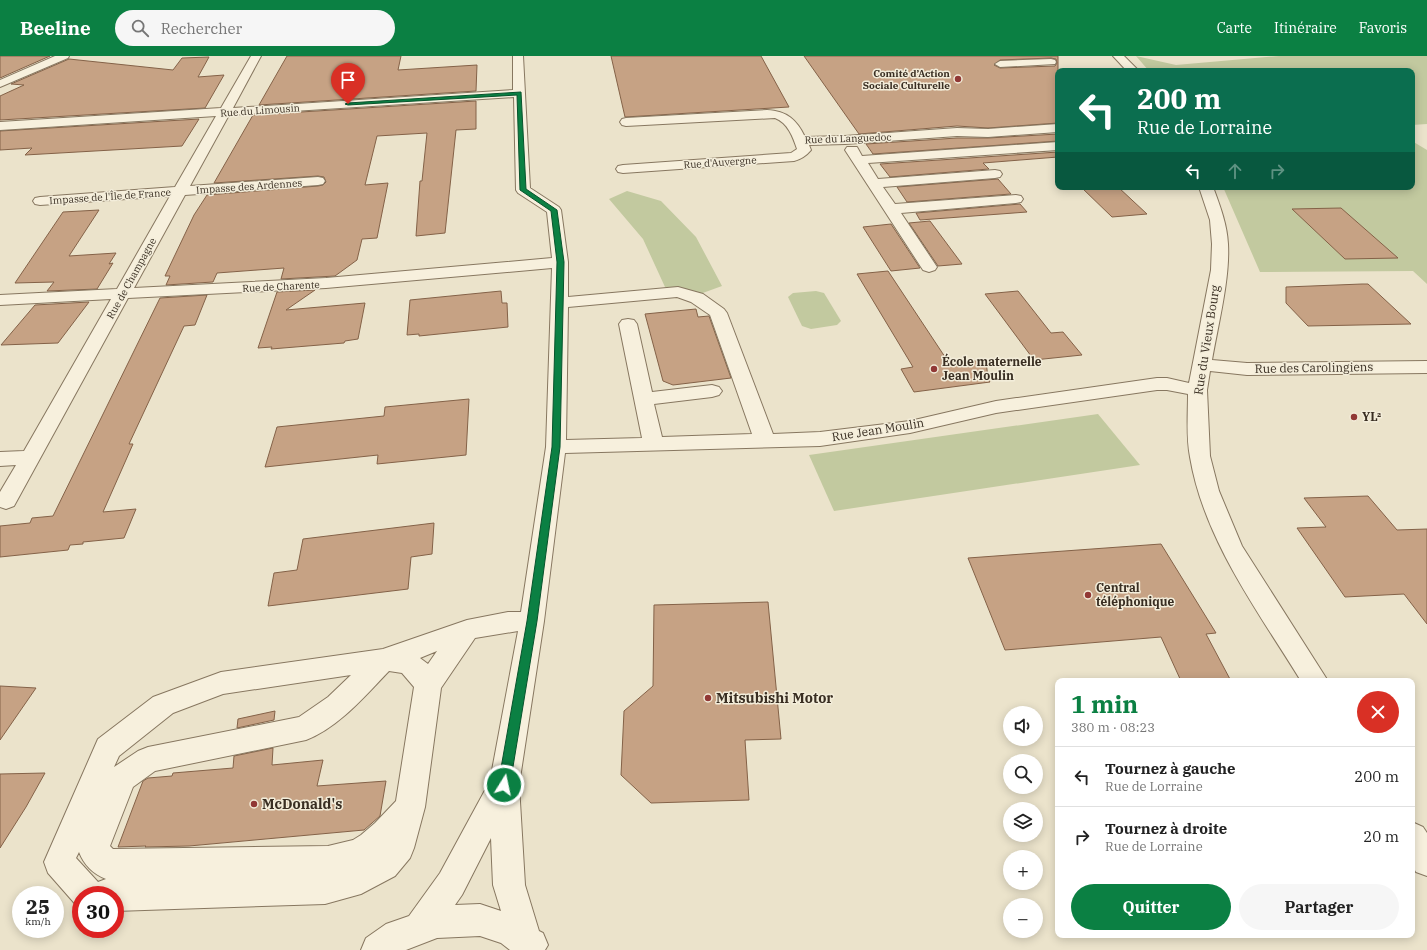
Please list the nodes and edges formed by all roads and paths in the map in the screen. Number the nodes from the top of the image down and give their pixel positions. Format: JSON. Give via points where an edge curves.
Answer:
{"nodes":[{"id":1,"x":64,"y":56,"type":"edge"},
{"id":2,"x":256,"y":56,"type":"edge"},
{"id":3,"x":518,"y":56,"type":"edge"},
{"id":4,"x":1118,"y":56,"type":"edge"},
{"id":5,"x":1051,"y":62,"type":"dead end"},
{"id":6,"x":1000,"y":64,"type":"dead end"},
{"id":7,"x":1130,"y":68,"type":"edge"},
{"id":8,"x":0,"y":84,"type":"edge"},
{"id":9,"x":519,"y":93,"type":"junction"},
{"id":10,"x":224,"y":112,"type":"junction"},
{"id":11,"x":626,"y":122,"type":"dead end"},
{"id":12,"x":0,"y":126,"type":"edge"},
{"id":13,"x":1055,"y":128,"type":"edge"},
{"id":14,"x":845,"y":140,"type":"junction"},
{"id":15,"x":801,"y":141,"type":"junction"},
{"id":16,"x":1055,"y":146,"type":"edge"},
{"id":17,"x":859,"y":160,"type":"junction"},
{"id":18,"x":623,"y":168,"type":"dead end"},
{"id":19,"x":995,"y":174,"type":"dead end"},
{"id":20,"x":318,"y":181,"type":"dead end"},
{"id":21,"x":874,"y":183,"type":"junction"},
{"id":22,"x":1207,"y":190,"type":"edge"},
{"id":23,"x":180,"y":191,"type":"junction"},
{"id":24,"x":1016,"y":199,"type":"dead end"},
{"id":25,"x":40,"y":201,"type":"dead end"},
{"id":26,"x":891,"y":209,"type":"junction"},
{"id":27,"x":560,"y":262,"type":"junction"},
{"id":28,"x":929,"y":267,"type":"dead end"},
{"id":29,"x":122,"y":295,"type":"junction"},
{"id":30,"x":0,"y":300,"type":"edge"},
{"id":31,"x":560,"y":303,"type":"junction"},
{"id":32,"x":628,"y":324,"type":"dead end"},
{"id":33,"x":1201,"y":365,"type":"junction"},
{"id":34,"x":1427,"y":367,"type":"edge"},
{"id":35,"x":1197,"y":390,"type":"junction"},
{"id":36,"x":712,"y":391,"type":"dead end"},
{"id":37,"x":644,"y":399,"type":"junction"},
{"id":38,"x":765,"y":441,"type":"junction"},
{"id":39,"x":653,"y":443,"type":"junction"},
{"id":40,"x":556,"y":447,"type":"junction"},
{"id":41,"x":31,"y":457,"type":"junction"},
{"id":42,"x":0,"y":459,"type":"edge"},
{"id":43,"x":6,"y":501,"type":"dead end"},
{"id":44,"x":532,"y":621,"type":"junction"},
{"id":45,"x":467,"y":630,"type":"junction"},
{"id":46,"x":384,"y":660,"type":"junction"},
{"id":47,"x":1313,"y":678,"type":"edge"},
{"id":48,"x":428,"y":685,"type":"junction"},
{"id":49,"x":504,"y":785,"type":"junction"},
{"id":50,"x":410,"y":807,"type":"junction"},
{"id":51,"x":1415,"y":842,"type":"edge"},
{"id":52,"x":1427,"y":861,"type":"edge"},
{"id":53,"x":80,"y":886,"type":"edge"},
{"id":54,"x":124,"y":894,"type":"edge"},
{"id":55,"x":420,"y":928,"type":"junction"},
{"id":56,"x":532,"y":946,"type":"edge"},
{"id":57,"x":378,"y":950,"type":"edge"}],
"edges":[{"from":1,"to":8,"type":"street"},
{"from":2,"to":10,"type":"street","name":"Rue de Champagne"},
{"from":3,"to":9,"type":"street"},
{"from":4,"to":7,"type":"street"},
{"from":5,"to":6,"type":"street"},
{"from":9,"to":10,"type":"street","name":"Rue du Limousin"},
{"from":9,"to":27,"type":"street","via":[[523,190],[554,210]]},
{"from":10,"to":12,"type":"street","name":"Rue du Limousin"},
{"from":10,"to":23,"type":"street","name":"Rue de Champagne"},
{"from":11,"to":15,"type":"street","name":"Rue du Languedoc","via":[[771,114],[788,120]]},
{"from":13,"to":14,"type":"street","name":"Rue du Languedoc"},
{"from":14,"to":15,"type":"street","name":"Rue du Languedoc"},
{"from":14,"to":17,"type":"street"},
{"from":15,"to":18,"type":"street","name":"Rue d'Auvergne","via":[[804,150],[794,157]]},
{"from":16,"to":17,"type":"street"},
{"from":17,"to":21,"type":"street"},
{"from":19,"to":21,"type":"street"},
{"from":20,"to":23,"type":"street","name":"Impasse des Ardennes"},
{"from":21,"to":26,"type":"street"},
{"from":22,"to":33,"type":"street","name":"Rue du Vieux Bourg","via":[[1217,220],[1220,244],[1219,270]]},
{"from":23,"to":25,"type":"street","name":"Impasse de l'Île de France"},
{"from":23,"to":29,"type":"street","name":"Rue de Champagne"},
{"from":24,"to":26,"type":"street"},
{"from":26,"to":28,"type":"street"},
{"from":27,"to":29,"type":"street","name":"Rue de Charente","via":[[326,283]]},
{"from":27,"to":31,"type":"street"},
{"from":29,"to":30,"type":"street","name":"Rue de Charente"},
{"from":29,"to":41,"type":"street","name":"Rue de Champagne"},
{"from":31,"to":38,"type":"street","via":[[678,292],[711,306],[718,312]]},
{"from":31,"to":40,"type":"street"},
{"from":32,"to":37,"type":"street"},
{"from":33,"to":34,"type":"street","name":"Rue des Carolingiens","via":[[1247,369]]},
{"from":33,"to":35,"type":"street","name":"Rue du Vieux Bourg"},
{"from":35,"to":38,"type":"street","name":"Rue Jean Moulin","via":[[1157,384],[996,407],[910,427],[820,439]]},
{"from":35,"to":47,"type":"street","name":"Rue du Vieux Bourg","via":[[1200,456],[1208,491],[1231,548]]},
{"from":36,"to":37,"type":"street"},
{"from":37,"to":39,"type":"street"},
{"from":38,"to":39,"type":"street","name":"Rue Jean Moulin"},
{"from":39,"to":40,"type":"street","name":"Rue Jean Moulin"},
{"from":40,"to":44,"type":"street"},
{"from":41,"to":42,"type":"street"},
{"from":41,"to":43,"type":"street","name":"Rue de Champagne"},
{"from":44,"to":45,"type":"street","via":[[508,622]]},
{"from":44,"to":49,"type":"street"},
{"from":45,"to":46,"type":"street"},
{"from":45,"to":48,"type":"street"},
{"from":46,"to":48,"type":"street","via":[[404,662],[417,668]]},
{"from":46,"to":50,"type":"street","via":[[338,705],[306,728],[148,760],[122,778],[93,850],[106,864],[328,861],[357,853],[371,844],[388,831]]},
{"from":46,"to":53,"type":"street","via":[[220,683],[163,705],[108,748],[59,862]]},
{"from":48,"to":50,"type":"street"},
{"from":49,"to":55,"type":"street","via":[[451,884]]},
{"from":49,"to":56,"type":"street","via":[[509,885]]},
{"from":50,"to":54,"type":"street","via":[[399,848],[384,865],[361,878],[325,888]]},
{"from":51,"to":52,"type":"street"},
{"from":55,"to":56,"type":"street","via":[[437,922],[480,920],[510,930]]},
{"from":55,"to":57,"type":"street","via":[[398,936]]}]}
